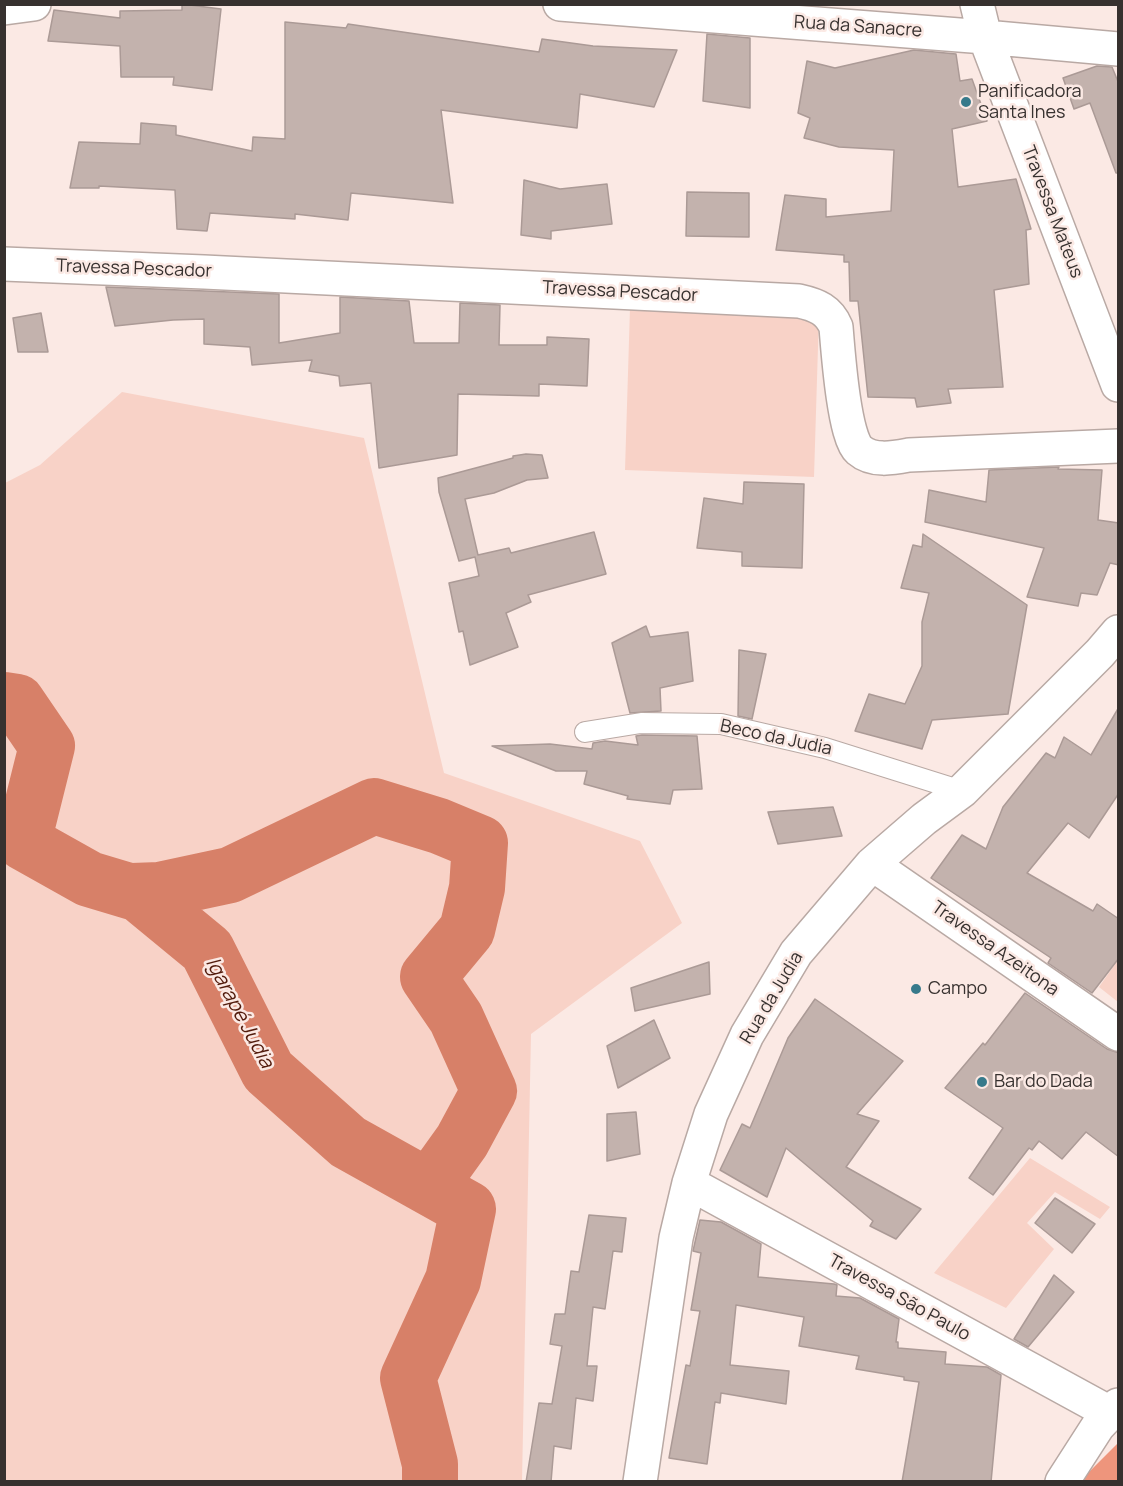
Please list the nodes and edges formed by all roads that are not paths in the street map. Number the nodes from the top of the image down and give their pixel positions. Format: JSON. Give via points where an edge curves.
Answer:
{"nodes":[{"id":1,"x":34,"y":4,"type":"edge"},
{"id":2,"x":560,"y":4,"type":"edge"},
{"id":3,"x":977,"y":4,"type":"edge"},
{"id":4,"x":4,"y":8,"type":"edge"},
{"id":5,"x":985,"y":37,"type":"junction"},
{"id":6,"x":1119,"y":49,"type":"edge"},
{"id":7,"x":4,"y":264,"type":"edge"},
{"id":8,"x":1119,"y":385,"type":"edge"},
{"id":9,"x":1119,"y":446,"type":"edge"},
{"id":10,"x":1112,"y":650,"type":"edge"},
{"id":11,"x":585,"y":732,"type":"dead end"},
{"id":12,"x":962,"y":791,"type":"junction"},
{"id":13,"x":872,"y":864,"type":"junction"},
{"id":14,"x":1119,"y":1034,"type":"edge"},
{"id":15,"x":689,"y":1184,"type":"junction"},
{"id":16,"x":1114,"y":1409,"type":"edge"},
{"id":17,"x":640,"y":1482,"type":"edge"},
{"id":18,"x":1062,"y":1482,"type":"edge"}],
"edges":[{"from":1,"to":4,"type":"street"},
{"from":2,"to":5,"type":"street","name":"Rua da Sanacre"},
{"from":3,"to":5,"type":"street","name":"Travessa Mateus"},
{"from":5,"to":6,"type":"street","name":"Rua da Sanacre"},
{"from":5,"to":8,"type":"street","name":"Travessa Mateus"},
{"from":7,"to":9,"type":"street","name":"Travessa Pescador","via":[[800,301],[819,306],[836,327],[846,415],[853,442],[860,451],[887,459]]},
{"from":10,"to":12,"type":"street","name":"Rua da Judia"},
{"from":11,"to":12,"type":"lane","name":"Beco da Judia","via":[[641,723],[721,724],[825,748]]},
{"from":12,"to":13,"type":"street","name":"Rua da Judia"},
{"from":13,"to":14,"type":"street","name":"Travessa Azeitona"},
{"from":13,"to":15,"type":"street","name":"Rua da Judia","via":[[796,954],[747,1035],[711,1114]]},
{"from":15,"to":16,"type":"street","name":"Travessa São Paulo"},
{"from":15,"to":17,"type":"street","name":"Rua da Judia","via":[[676,1238]]},
{"from":16,"to":18,"type":"street"}]}
